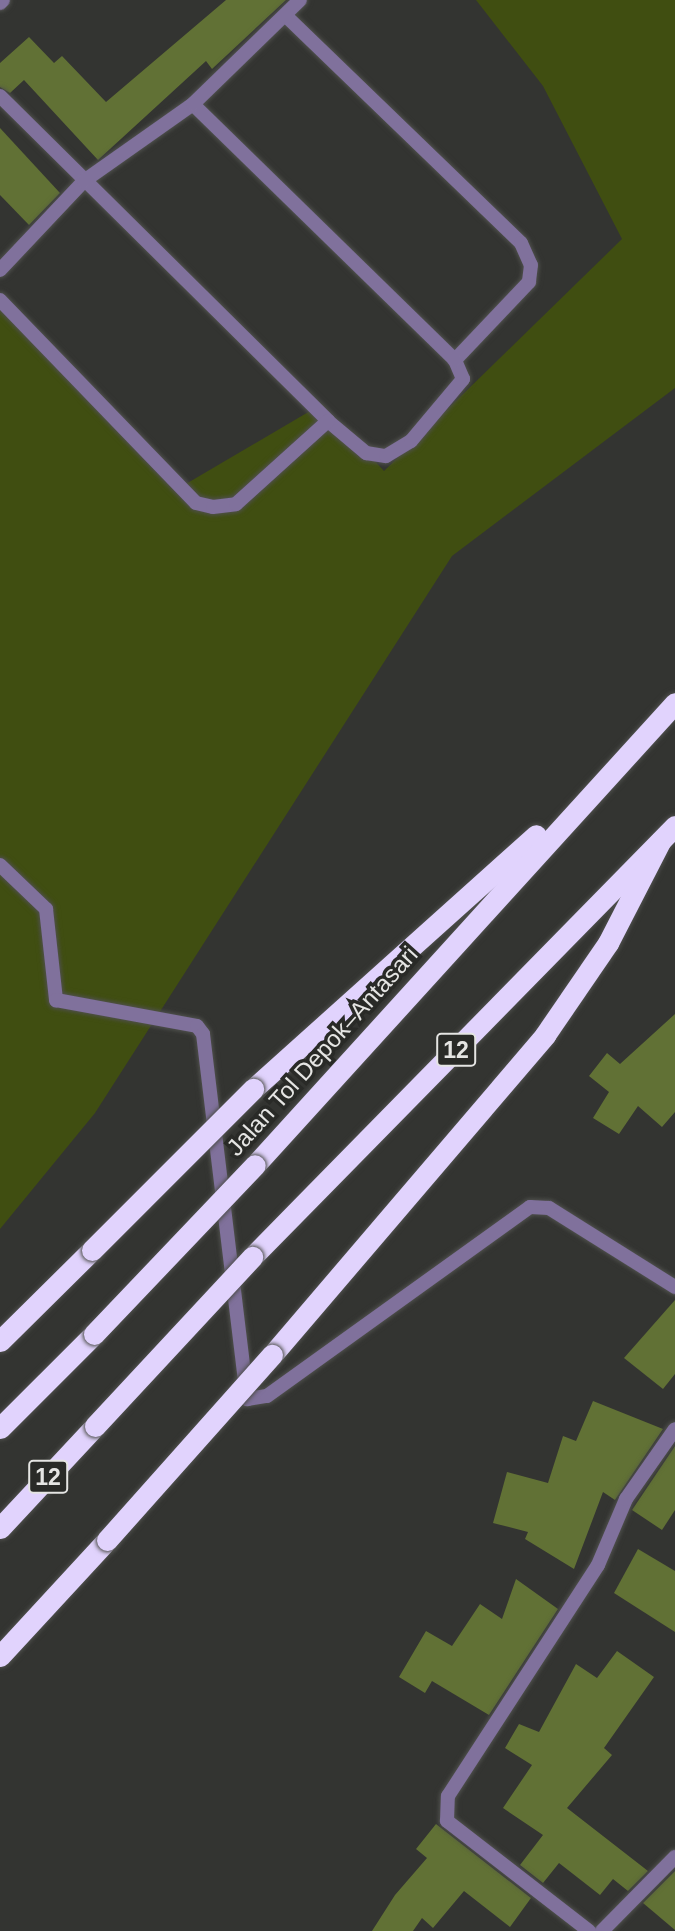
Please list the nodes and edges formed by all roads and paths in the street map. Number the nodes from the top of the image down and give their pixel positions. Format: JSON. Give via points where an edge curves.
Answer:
{"nodes":[{"id":1,"x":300,"y":0,"type":"edge"},
{"id":2,"x":287,"y":17,"type":"junction"},
{"id":3,"x":0,"y":96,"type":"edge"},
{"id":4,"x":193,"y":104,"type":"junction"},
{"id":5,"x":84,"y":181,"type":"junction"},
{"id":6,"x":0,"y":270,"type":"edge"},
{"id":7,"x":0,"y":300,"type":"edge"},
{"id":8,"x":455,"y":360,"type":"junction"},
{"id":9,"x":328,"y":421,"type":"junction"},
{"id":10,"x":675,"y":702,"type":"edge"},
{"id":11,"x":619,"y":762,"type":"junction"},
{"id":12,"x":675,"y":826,"type":"edge"},
{"id":13,"x":660,"y":842,"type":"junction"},
{"id":14,"x":0,"y":865,"type":"edge"},
{"id":15,"x":675,"y":1287,"type":"edge"},
{"id":16,"x":0,"y":1341,"type":"edge"},
{"id":17,"x":0,"y":1428,"type":"edge"},
{"id":18,"x":675,"y":1429,"type":"edge"},
{"id":19,"x":0,"y":1528,"type":"edge"},
{"id":20,"x":0,"y":1656,"type":"edge"},
{"id":21,"x":675,"y":1857,"type":"edge"},
{"id":22,"x":589,"y":1931,"type":"edge"},
{"id":23,"x":601,"y":1931,"type":"edge"}],
"edges":[{"from":1,"to":2,"type":"street"},
{"from":2,"to":4,"type":"street"},
{"from":2,"to":8,"type":"street","via":[[521,243],[531,265],[529,282]]},
{"from":3,"to":5,"type":"street"},
{"from":4,"to":5,"type":"street"},
{"from":4,"to":8,"type":"street"},
{"from":5,"to":6,"type":"street"},
{"from":5,"to":9,"type":"street"},
{"from":7,"to":9,"type":"street","via":[[196,503],[213,507],[236,504]]},
{"from":8,"to":9,"type":"street","via":[[463,379],[411,441],[386,456],[366,453]]},
{"from":10,"to":11,"type":"highway","name":"Jalan Tol Depok–Antasari"},
{"from":11,"to":16,"type":"highway","bridge":true,"via":[[253,1089]]},
{"from":11,"to":17,"type":"highway","name":"Jalan Tol Depok–Antasari","bridge":true,"via":[[255,1165]]},
{"from":12,"to":13,"type":"highway","number":"12"},
{"from":13,"to":19,"type":"highway","number":"12","bridge":true,"via":[[252,1257]]},
{"from":13,"to":20,"type":"highway","bridge":true,"via":[[608,943],[553,1024],[272,1355]]},
{"from":14,"to":15,"type":"street","via":[[46,909],[57,1000],[197,1026],[203,1034],[247,1399],[267,1396],[530,1207],[549,1208]]},
{"from":18,"to":22,"type":"street","via":[[626,1499],[598,1565],[448,1796],[447,1821]]},
{"from":21,"to":23,"type":"street"}]}
